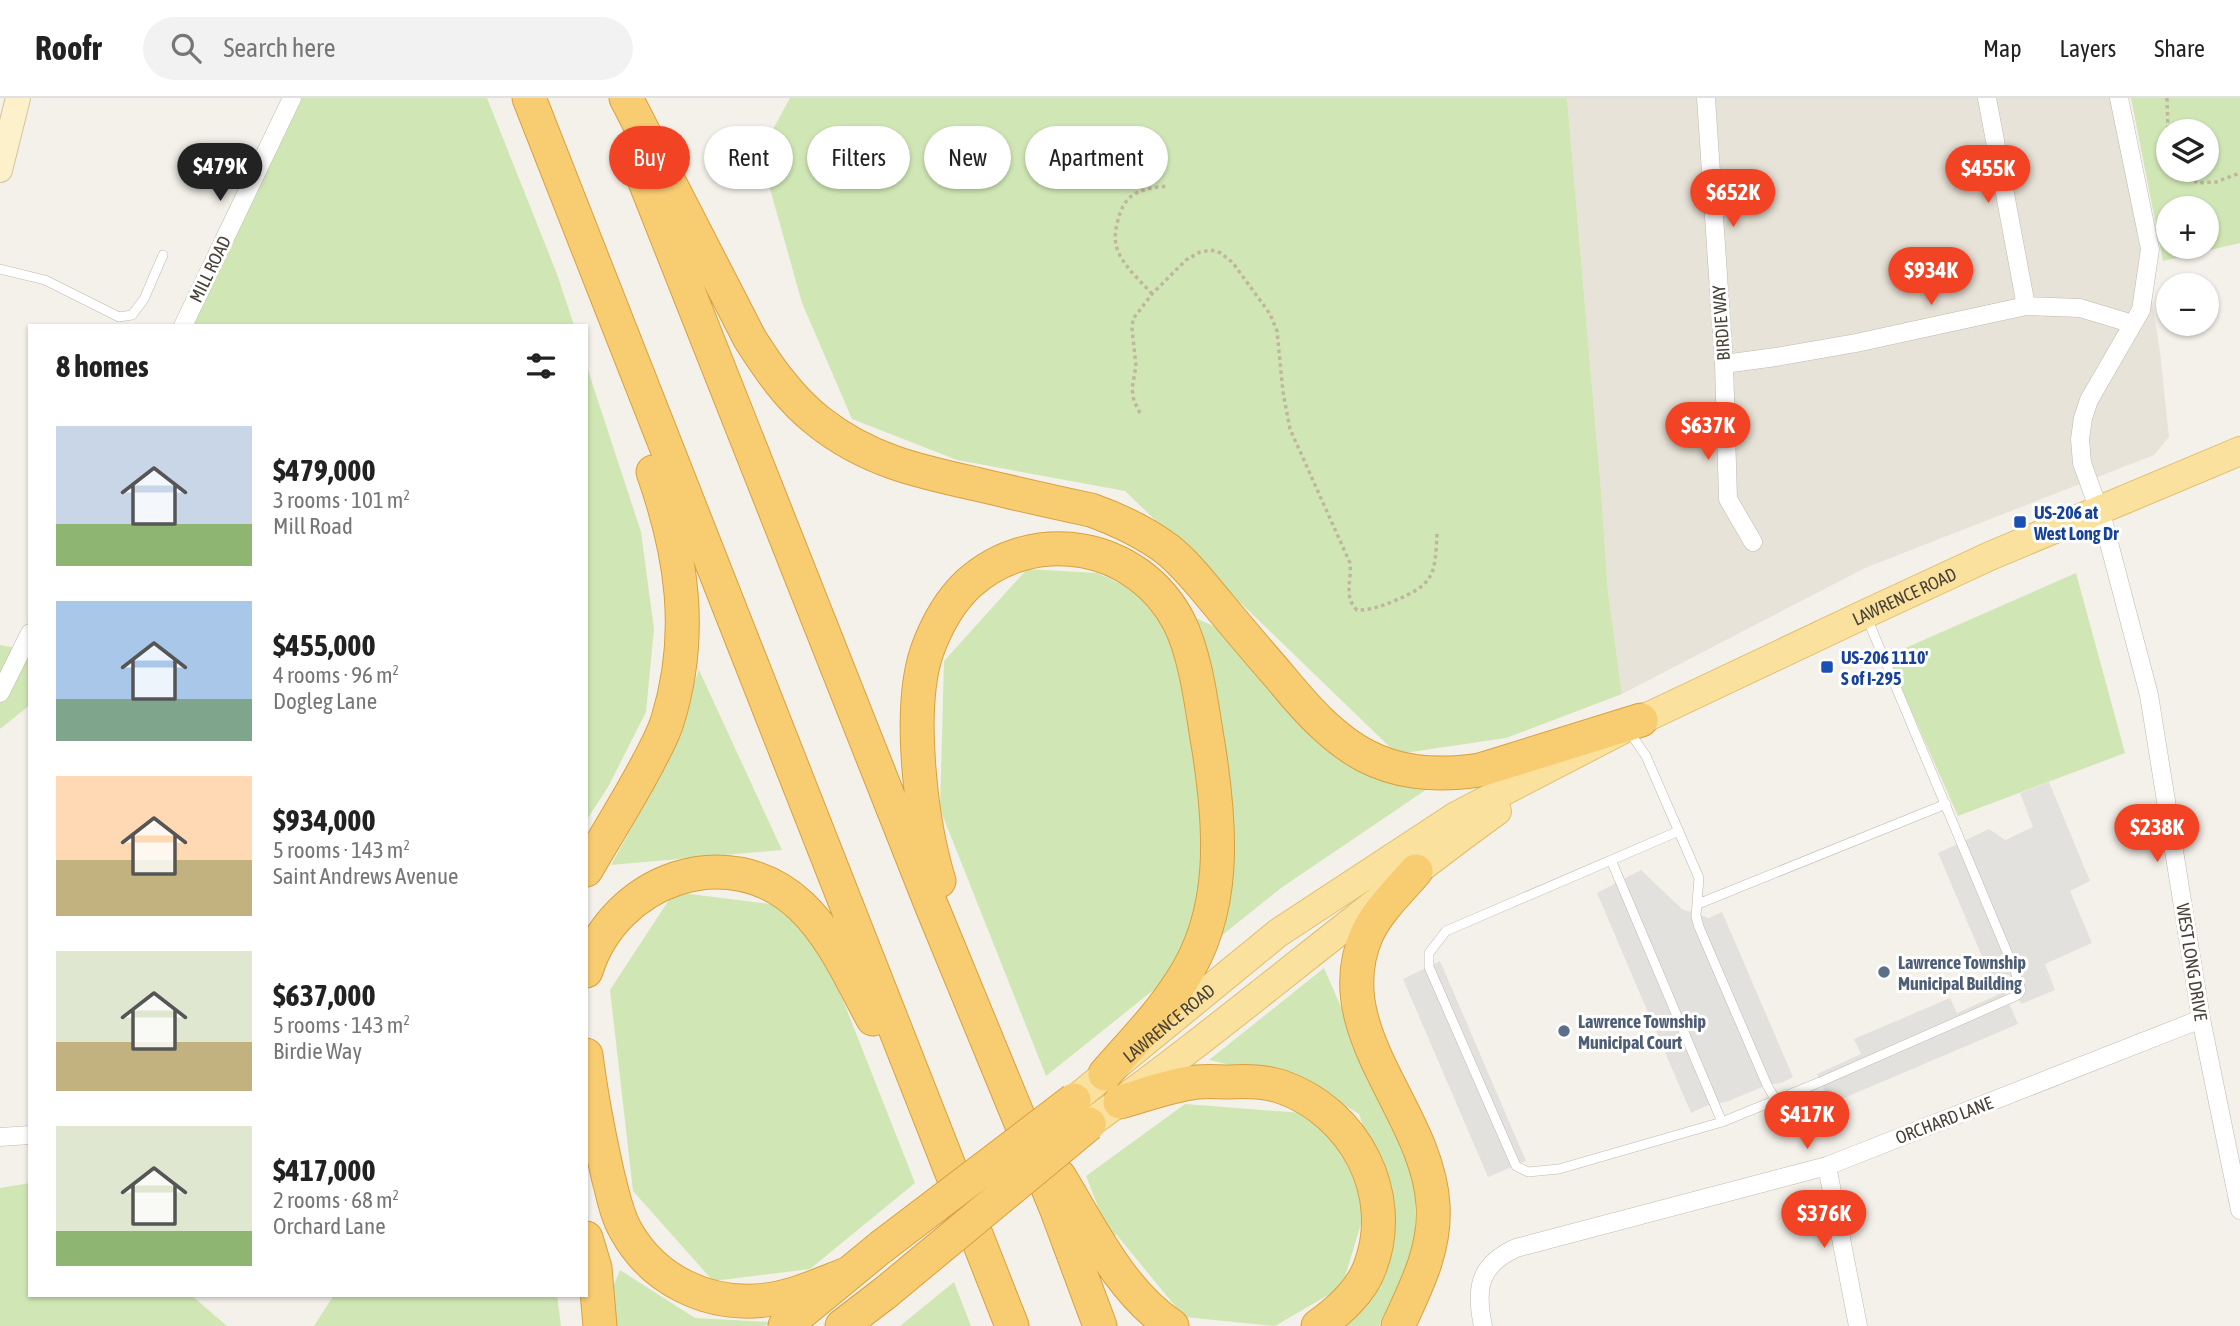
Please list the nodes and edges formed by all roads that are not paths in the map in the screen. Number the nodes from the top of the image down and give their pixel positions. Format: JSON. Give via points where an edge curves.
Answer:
{"nodes":[{"id":1,"x":18,"y":98,"type":"edge"},
{"id":2,"x":292,"y":98,"type":"edge"},
{"id":3,"x":528,"y":98,"type":"edge"},
{"id":4,"x":612,"y":98,"type":"edge"},
{"id":5,"x":626,"y":98,"type":"edge"},
{"id":6,"x":1706,"y":98,"type":"edge"},
{"id":7,"x":1987,"y":98,"type":"edge"},
{"id":8,"x":2119,"y":98,"type":"edge"},
{"id":9,"x":0,"y":170,"type":"edge"},
{"id":10,"x":163,"y":255,"type":"dead end"},
{"id":11,"x":0,"y":269,"type":"edge"},
{"id":12,"x":2026,"y":306,"type":"junction"},
{"id":13,"x":184,"y":324,"type":"edge"},
{"id":14,"x":2133,"y":324,"type":"junction"},
{"id":15,"x":1724,"y":364,"type":"junction"},
{"id":16,"x":2240,"y":451,"type":"edge"},
{"id":17,"x":2099,"y":510,"type":"junction"},
{"id":18,"x":1753,"y":542,"type":"dead end"},
{"id":19,"x":1865,"y":614,"type":"junction"},
{"id":20,"x":28,"y":637,"type":"edge"},
{"id":21,"x":0,"y":693,"type":"edge"},
{"id":22,"x":1634,"y":725,"type":"junction"},
{"id":23,"x":1577,"y":754,"type":"junction"},
{"id":24,"x":1946,"y":804,"type":"junction"},
{"id":25,"x":1679,"y":831,"type":"junction"},
{"id":26,"x":1611,"y":860,"type":"junction"},
{"id":27,"x":588,"y":867,"type":"edge"},
{"id":28,"x":1416,"y":871,"type":"junction"},
{"id":29,"x":1698,"y":904,"type":"junction"},
{"id":30,"x":588,"y":966,"type":"edge"},
{"id":31,"x":2201,"y":1019,"type":"junction"},
{"id":32,"x":987,"y":1041,"type":"junction"},
{"id":33,"x":588,"y":1067,"type":"edge"},
{"id":34,"x":1112,"y":1088,"type":"junction"},
{"id":35,"x":1775,"y":1099,"type":"junction"},
{"id":36,"x":1015,"y":1111,"type":"junction"},
{"id":37,"x":1082,"y":1112,"type":"junction"},
{"id":38,"x":1722,"y":1122,"type":"junction"},
{"id":39,"x":935,"y":1128,"type":"junction"},
{"id":40,"x":28,"y":1135,"type":"edge"},
{"id":41,"x":0,"y":1137,"type":"edge"},
{"id":42,"x":1827,"y":1166,"type":"junction"},
{"id":43,"x":2240,"y":1210,"type":"edge"},
{"id":44,"x":968,"y":1216,"type":"junction"},
{"id":45,"x":588,"y":1245,"type":"edge"},
{"id":46,"x":847,"y":1274,"type":"junction"},
{"id":47,"x":1481,"y":1319,"type":"edge"},
{"id":48,"x":600,"y":1326,"type":"edge"},
{"id":49,"x":785,"y":1326,"type":"edge"},
{"id":50,"x":842,"y":1326,"type":"edge"},
{"id":51,"x":992,"y":1326,"type":"edge"},
{"id":52,"x":1012,"y":1326,"type":"edge"},
{"id":53,"x":1100,"y":1326,"type":"edge"},
{"id":54,"x":1172,"y":1326,"type":"edge"},
{"id":55,"x":1318,"y":1326,"type":"edge"},
{"id":56,"x":1398,"y":1326,"type":"edge"},
{"id":57,"x":1858,"y":1326,"type":"edge"}],
"edges":[{"from":1,"to":9,"type":"street"},
{"from":2,"to":13,"type":"street","name":"MILL ROAD"},
{"from":3,"to":27,"type":"highway","via":[[667,510],[682,590],[683,634],[668,720],[632,794]]},
{"from":3,"to":39,"type":"highway"},
{"from":4,"to":32,"type":"highway"},
{"from":5,"to":22,"type":"highway","via":[[769,370],[816,420],[842,439],[904,468],[1091,510],[1147,535],[1191,571],[1328,732],[1375,760],[1425,773],[1453,774]]},
{"from":6,"to":15,"type":"street","name":"BIRDIE WAY"},
{"from":7,"to":12,"type":"street"},
{"from":8,"to":14,"type":"street","name":"WEST LONG DRIVE","via":[[2150,249],[2141,310]]},
{"from":10,"to":11,"type":"lane","via":[[144,299],[132,315],[119,317],[45,279]]},
{"from":12,"to":14,"type":"street","via":[[2080,308]]},
{"from":12,"to":15,"type":"street","via":[[1856,343]]},
{"from":14,"to":17,"type":"street","name":"WEST LONG DRIVE","via":[[2082,418],[2082,463]]},
{"from":15,"to":18,"type":"street","name":"BIRDIE WAY","via":[[1728,499]]},
{"from":16,"to":17,"type":"main road","name":"LAWRENCE ROAD"},
{"from":17,"to":19,"type":"main road","name":"LAWRENCE ROAD"},
{"from":17,"to":31,"type":"street","name":"WEST LONG DRIVE","via":[[2149,695]]},
{"from":19,"to":22,"type":"main road","name":"LAWRENCE ROAD"},
{"from":19,"to":24,"type":"lane"},
{"from":20,"to":21,"type":"street"},
{"from":22,"to":23,"type":"main road","name":"LAWRENCE ROAD"},
{"from":22,"to":25,"type":"lane"},
{"from":23,"to":28,"type":"main road","name":"LAWRENCE ROAD"},
{"from":23,"to":34,"type":"main road","name":"LAWRENCE ROAD","via":[[1455,817],[1278,933]]},
{"from":24,"to":29,"type":"lane"},
{"from":24,"to":35,"type":"lane","via":[[2021,990]]},
{"from":25,"to":26,"type":"lane"},
{"from":25,"to":29,"type":"lane","via":[[1699,878]]},
{"from":26,"to":38,"type":"lane"},
{"from":26,"to":38,"type":"lane","via":[[1446,932],[1429,953],[1429,967],[1516,1166],[1528,1172],[1559,1169]]},
{"from":28,"to":34,"type":"main road","name":"LAWRENCE ROAD","via":[[1276,983]]},
{"from":28,"to":56,"type":"highway","via":[[1367,934],[1356,982],[1364,1029],[1422,1152],[1430,1180],[1432,1235],[1426,1263]]},
{"from":29,"to":35,"type":"lane","via":[[1699,927]]},
{"from":30,"to":39,"type":"highway","via":[[600,937],[623,909],[663,883],[710,872],[758,880],[779,889],[800,904],[827,936]]},
{"from":31,"to":42,"type":"street","name":"ORCHARD LANE"},
{"from":31,"to":43,"type":"street","name":"WEST LONG DRIVE"},
{"from":32,"to":34,"type":"highway","via":[[937,876],[925,812],[918,726],[923,668],[947,610],[979,576],[1028,552],[1084,550],[1117,561],[1146,580],[1180,623],[1203,716],[1218,849],[1214,899],[1196,956]]},
{"from":32,"to":36,"type":"highway"},
{"from":33,"to":46,"type":"highway","via":[[615,1206],[625,1230],[655,1268],[694,1292],[742,1302],[791,1294]]},
{"from":34,"to":37,"type":"main road","name":"LAWRENCE ROAD"},
{"from":34,"to":55,"type":"highway","via":[[1256,1081],[1304,1097],[1349,1133],[1364,1157],[1377,1198],[1375,1251],[1354,1294]]},
{"from":35,"to":38,"type":"lane"},
{"from":36,"to":53,"type":"highway"},
{"from":36,"to":54,"type":"highway","via":[[1130,1289]]},
{"from":37,"to":44,"type":"highway","name":"LAWRENCE ROAD","bridge":true},
{"from":37,"to":46,"type":"highway","name":"LAWRENCE ROAD","bridge":true},
{"from":39,"to":44,"type":"highway"},
{"from":40,"to":41,"type":"street"},
{"from":42,"to":47,"type":"street","name":"ORCHARD LANE","via":[[1516,1248],[1490,1266],[1481,1281]]},
{"from":42,"to":57,"type":"street"},
{"from":44,"to":50,"type":"highway","name":"LAWRENCE ROAD","bridge":true},
{"from":44,"to":51,"type":"highway","via":[[974,1276]]},
{"from":44,"to":52,"type":"highway"},
{"from":45,"to":48,"type":"highway","via":[[595,1268]]},
{"from":46,"to":49,"type":"highway","name":"LAWRENCE ROAD"}]}
